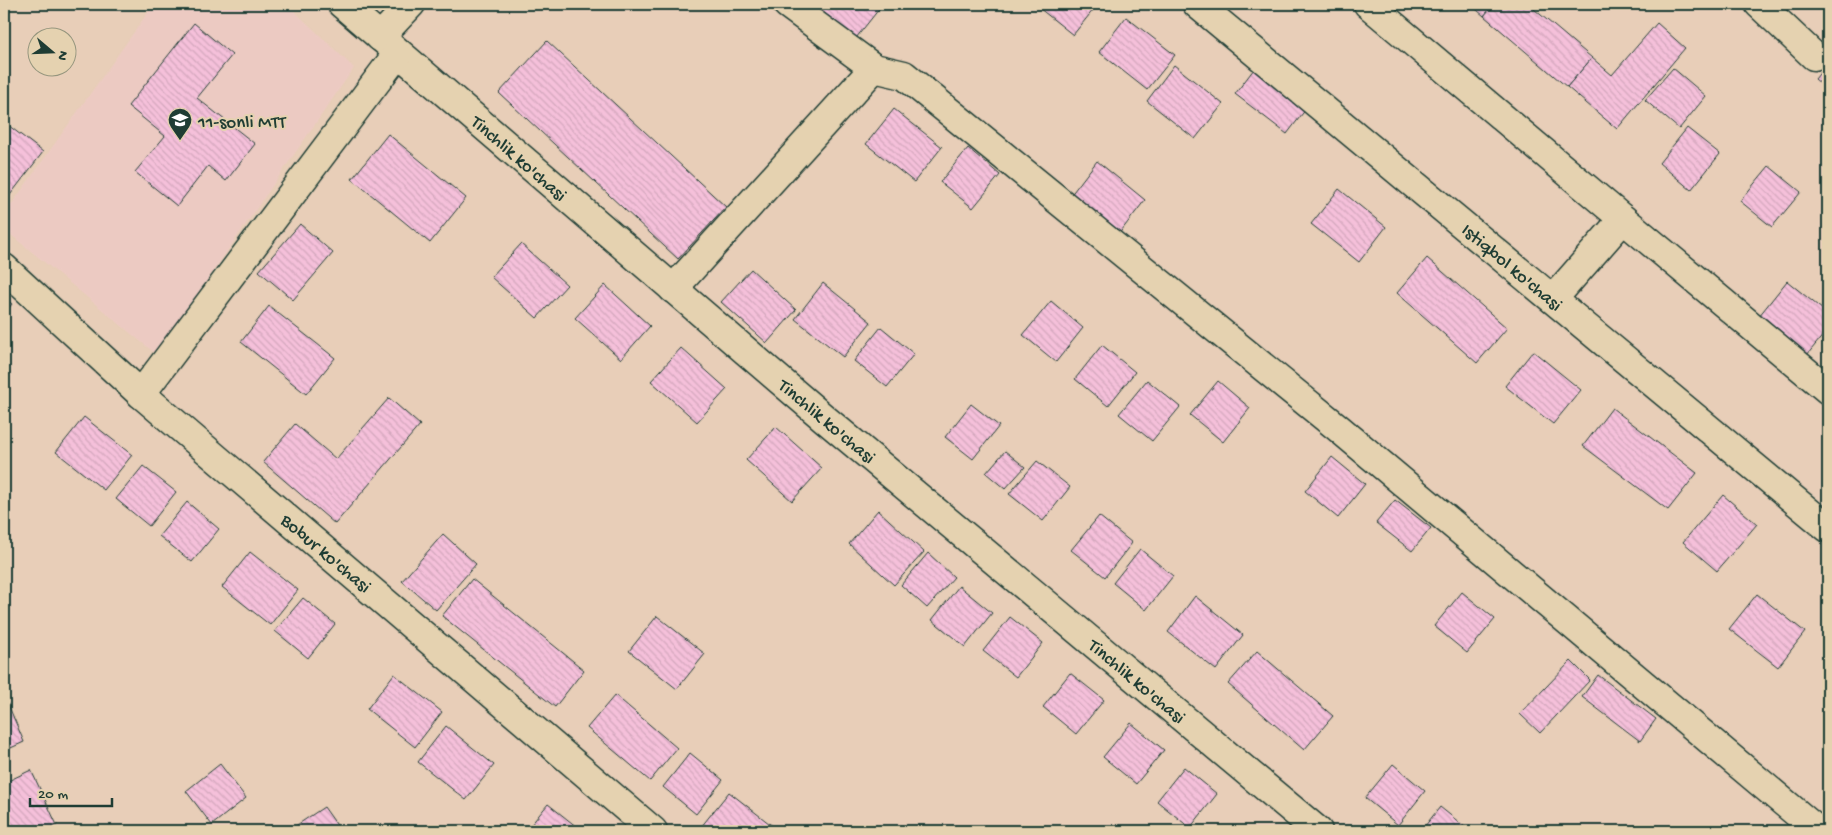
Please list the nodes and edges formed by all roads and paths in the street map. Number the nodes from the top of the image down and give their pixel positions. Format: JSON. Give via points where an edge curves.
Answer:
{"nodes":[{"id":1,"x":342,"y":4,"type":"edge"},
{"id":2,"x":411,"y":4,"type":"edge"},
{"id":3,"x":787,"y":4,"type":"edge"},
{"id":4,"x":1197,"y":4,"type":"edge"},
{"id":5,"x":1368,"y":4,"type":"edge"},
{"id":6,"x":1759,"y":4,"type":"edge"},
{"id":7,"x":389,"y":45,"type":"junction"},
{"id":8,"x":1814,"y":56,"type":"dead end"},
{"id":9,"x":874,"y":68,"type":"junction"},
{"id":10,"x":1623,"y":220,"type":"junction"},
{"id":11,"x":4,"y":268,"type":"edge"},
{"id":12,"x":674,"y":289,"type":"junction"},
{"id":13,"x":1553,"y":299,"type":"junction"},
{"id":14,"x":1828,"y":390,"type":"edge"},
{"id":15,"x":141,"y":394,"type":"junction"},
{"id":16,"x":1828,"y":528,"type":"edge"},
{"id":17,"x":654,"y":831,"type":"edge"},
{"id":18,"x":1318,"y":831,"type":"edge"},
{"id":19,"x":1818,"y":831,"type":"edge"}],
"edges":[{"from":1,"to":7,"type":"street","name":"Tinchlik ko'chasi"},
{"from":2,"to":7,"type":"street"},
{"from":3,"to":9,"type":"street"},
{"from":4,"to":13,"type":"street","name":"Istiqbol ko'chasi"},
{"from":5,"to":10,"type":"street"},
{"from":6,"to":8,"type":"street"},
{"from":7,"to":12,"type":"street","name":"Tinchlik ko'chasi"},
{"from":7,"to":15,"type":"street"},
{"from":9,"to":12,"type":"street"},
{"from":9,"to":19,"type":"street","via":[[904,75],[920,87],[1337,427]]},
{"from":10,"to":13,"type":"street"},
{"from":10,"to":14,"type":"street"},
{"from":11,"to":15,"type":"street","name":"Bobur ko'chasi"},
{"from":12,"to":18,"type":"street","name":"Tinchlik ko'chasi"},
{"from":13,"to":16,"type":"street","name":"Istiqbol ko'chasi"},
{"from":15,"to":17,"type":"street","name":"Bobur ko'chasi"}]}
